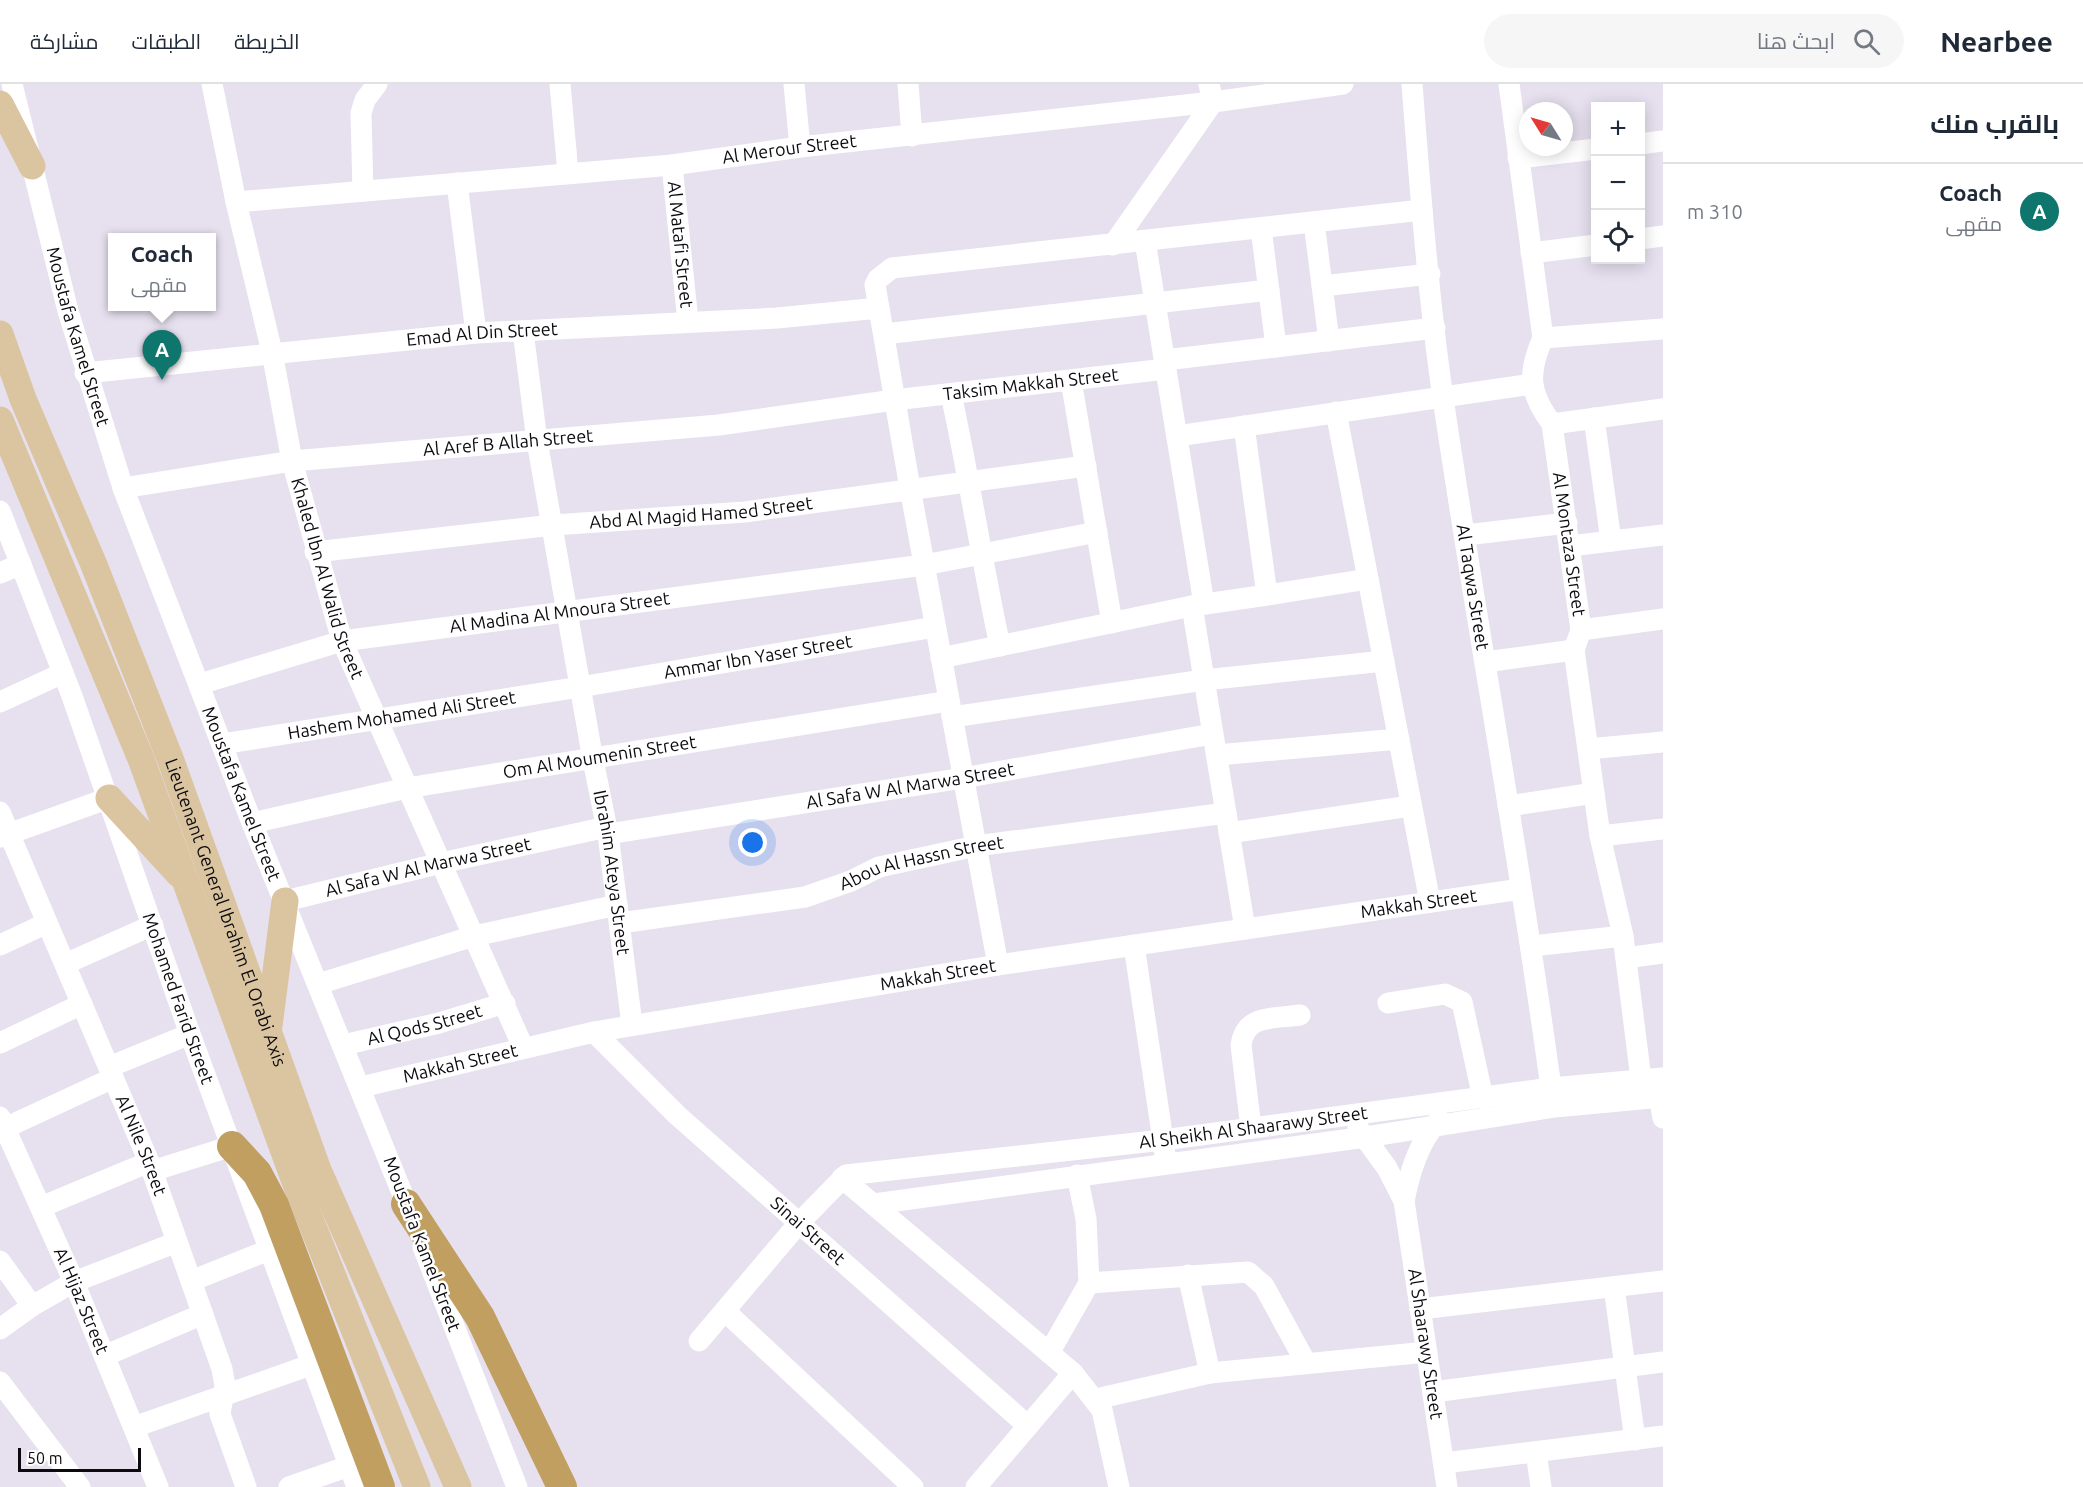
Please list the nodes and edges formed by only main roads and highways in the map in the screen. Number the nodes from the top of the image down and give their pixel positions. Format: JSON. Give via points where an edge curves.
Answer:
{"nodes":[{"id":1,"x":0,"y":104,"type":"edge"},
{"id":2,"x":32,"y":166,"type":"road end"},
{"id":3,"x":0,"y":334,"type":"edge"},
{"id":4,"x":0,"y":420,"type":"edge"},
{"id":5,"x":109,"y":798,"type":"road end"},
{"id":6,"x":187,"y":882,"type":"junction"},
{"id":7,"x":285,"y":902,"type":"road end"},
{"id":8,"x":268,"y":1030,"type":"junction"},
{"id":9,"x":232,"y":1146,"type":"road end"},
{"id":10,"x":406,"y":1203,"type":"road end"},
{"id":11,"x":380,"y":1487,"type":"edge"},
{"id":12,"x":417,"y":1487,"type":"edge"},
{"id":13,"x":458,"y":1487,"type":"edge"},
{"id":14,"x":562,"y":1487,"type":"edge"}],
"edges":[{"from":1,"to":2,"type":"main road"},
{"from":3,"to":8,"type":"main road","name":"Lieutenant General Ibrahim El Orabi Axis","via":[[171,761]]},
{"from":4,"to":6,"type":"main road","name":"Lieutenant General Ibrahim El Orabi Axis"},
{"from":5,"to":6,"type":"main road"},
{"from":6,"to":12,"type":"main road","name":"Lieutenant General Ibrahim El Orabi Axis","via":[[294,1179]]},
{"from":7,"to":8,"type":"main road"},
{"from":8,"to":13,"type":"main road","name":"Lieutenant General Ibrahim El Orabi Axis","via":[[318,1170]]},
{"from":9,"to":11,"type":"highway","via":[[257,1173],[270,1197]]},
{"from":10,"to":14,"type":"highway","via":[[480,1317]]}]}
